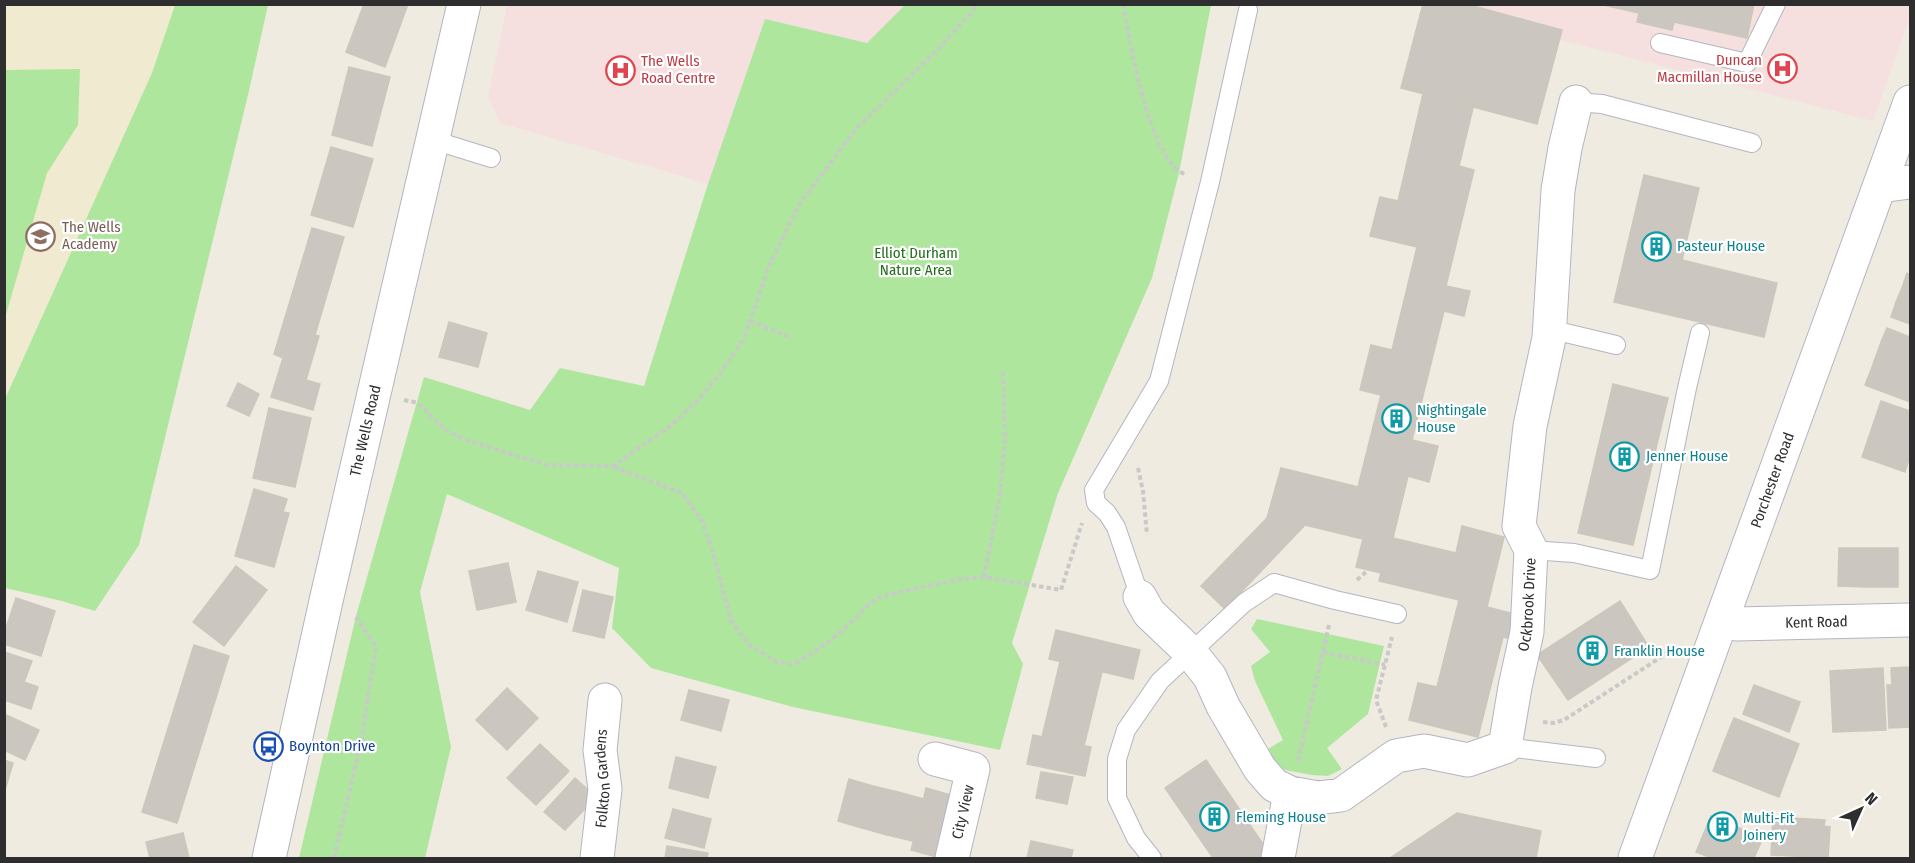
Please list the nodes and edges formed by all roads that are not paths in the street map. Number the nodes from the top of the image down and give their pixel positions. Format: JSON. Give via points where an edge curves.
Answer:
{"nodes":[{"id":1,"x":464,"y":4,"type":"edge"},
{"id":2,"x":1776,"y":4,"type":"edge"},
{"id":3,"x":1248,"y":10,"type":"dead end"},
{"id":4,"x":1660,"y":43,"type":"dead end"},
{"id":5,"x":1576,"y":102,"type":"joint"},
{"id":6,"x":1911,"y":102,"type":"edge"},
{"id":7,"x":433,"y":140,"type":"junction"},
{"id":8,"x":1752,"y":143,"type":"dead end"},
{"id":9,"x":491,"y":158,"type":"dead end"},
{"id":10,"x":1895,"y":184,"type":"edge"},
{"id":11,"x":1549,"y":329,"type":"junction"},
{"id":12,"x":1700,"y":333,"type":"dead end"},
{"id":13,"x":1616,"y":345,"type":"dead end"},
{"id":14,"x":1531,"y":550,"type":"junction"},
{"id":15,"x":1140,"y":597,"type":"joint"},
{"id":16,"x":1398,"y":615,"type":"road end"},
{"id":17,"x":1723,"y":620,"type":"junction"},
{"id":18,"x":1911,"y":620,"type":"edge"},
{"id":19,"x":1191,"y":653,"type":"junction"},
{"id":20,"x":605,"y":700,"type":"dead end"},
{"id":21,"x":1508,"y":731,"type":"junction"},
{"id":22,"x":931,"y":758,"type":"dead end"},
{"id":23,"x":1596,"y":758,"type":"dead end"},
{"id":24,"x":1290,"y":793,"type":"junction"},
{"id":25,"x":269,"y":858,"type":"edge"},
{"id":26,"x":597,"y":858,"type":"edge"},
{"id":27,"x":952,"y":858,"type":"edge"},
{"id":28,"x":1152,"y":858,"type":"edge"},
{"id":29,"x":1278,"y":858,"type":"edge"},
{"id":30,"x":1635,"y":858,"type":"edge"}],
"edges":[{"from":1,"to":7,"type":"street","name":"The Wells Road"},
{"from":2,"to":4,"type":"lane","via":[[1747,63]]},
{"from":3,"to":15,"type":"lane","via":[[1210,182],[1159,381],[1094,490],[1096,503],[1116,527]]},
{"from":5,"to":8,"type":"lane","via":[[1602,104]]},
{"from":5,"to":11,"type":"street","name":"Ockbrook Drive","via":[[1549,160],[1558,190]]},
{"from":6,"to":10,"type":"street","name":"Porchester Road"},
{"from":7,"to":9,"type":"lane"},
{"from":7,"to":25,"type":"street","name":"The Wells Road"},
{"from":10,"to":17,"type":"street","name":"Porchester Road"},
{"from":11,"to":13,"type":"lane"},
{"from":11,"to":14,"type":"street","name":"Ockbrook Drive","via":[[1530,426],[1519,525]]},
{"from":12,"to":14,"type":"lane","via":[[1650,570],[1574,553]]},
{"from":14,"to":21,"type":"street","name":"Ockbrook Drive","via":[[1527,632]]},
{"from":15,"to":19,"type":"street","via":[[1149,613]]},
{"from":16,"to":19,"type":"lane","via":[[1274,583],[1245,603]]},
{"from":17,"to":18,"type":"street","name":"Kent Road","via":[[1736,624]]},
{"from":17,"to":30,"type":"street","name":"Porchester Road"},
{"from":19,"to":24,"type":"street","via":[[1210,677],[1260,769],[1274,785]]},
{"from":19,"to":28,"type":"lane","via":[[1160,681],[1125,730],[1117,759],[1117,798],[1136,838]]},
{"from":20,"to":26,"type":"street","name":"Folkton Gardens","via":[[600,750],[605,789]]},
{"from":21,"to":23,"type":"lane"},
{"from":21,"to":24,"type":"street","via":[[1467,760],[1424,751],[1396,756],[1341,795],[1318,798]]},
{"from":22,"to":27,"type":"street","name":"City View","via":[[973,769]]},
{"from":24,"to":29,"type":"street"}]}
